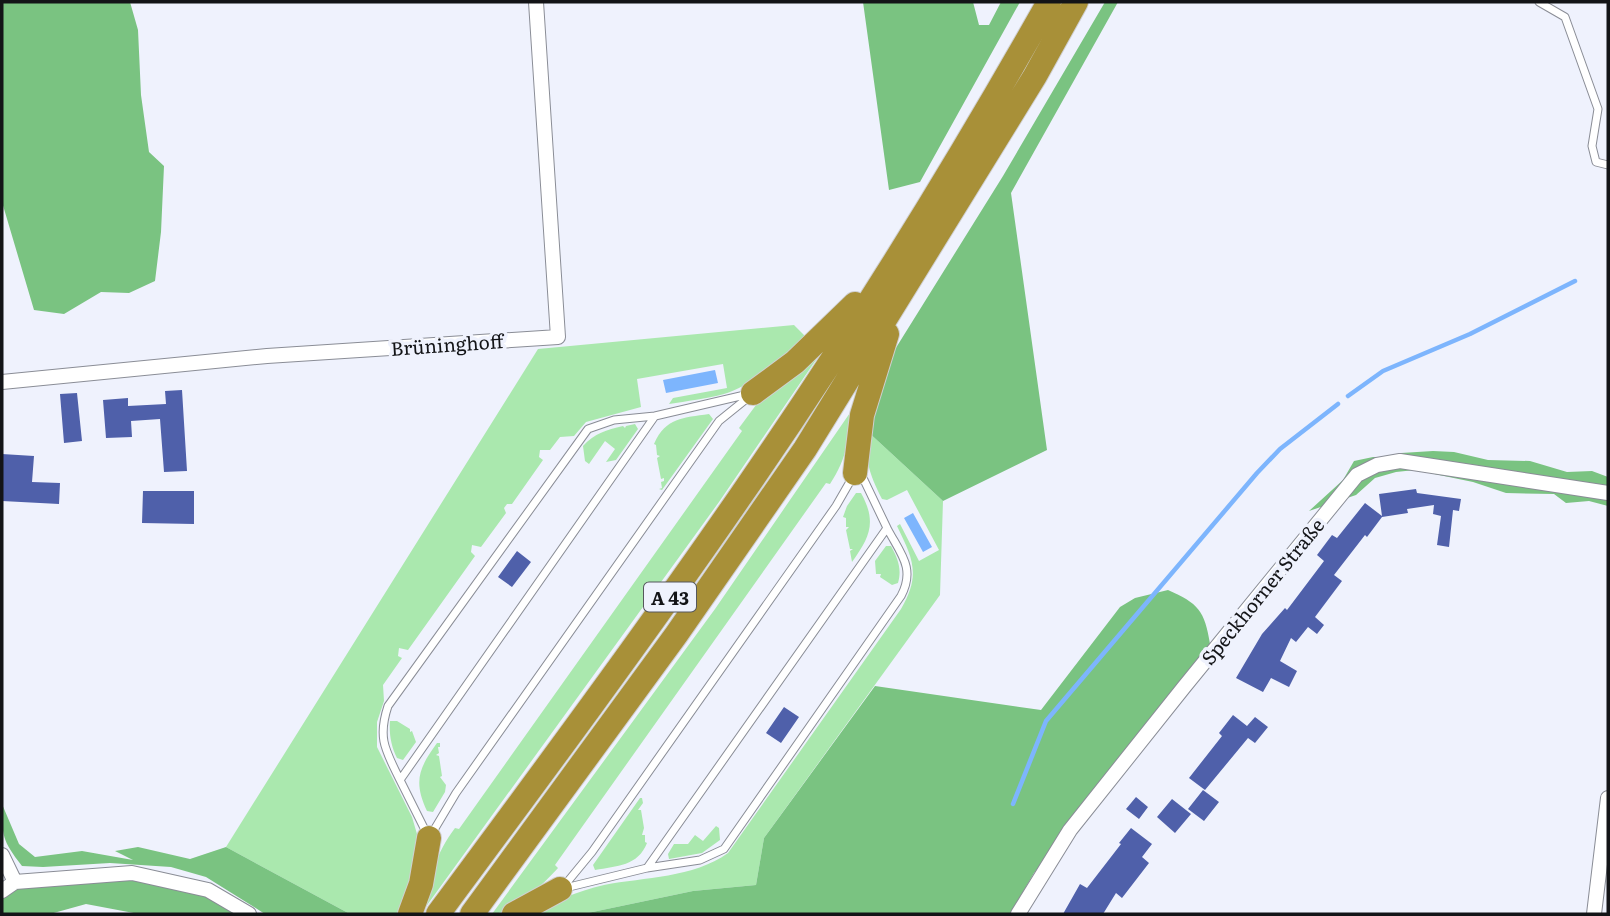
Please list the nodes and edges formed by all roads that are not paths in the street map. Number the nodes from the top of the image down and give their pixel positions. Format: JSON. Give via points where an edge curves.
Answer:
{"nodes":[{"id":1,"x":536,"y":2,"type":"edge"},
{"id":2,"x":1049,"y":2,"type":"edge"},
{"id":3,"x":1076,"y":2,"type":"edge"},
{"id":4,"x":1539,"y":2,"type":"edge"},
{"id":5,"x":1608,"y":165,"type":"edge"},
{"id":6,"x":887,"y":271,"type":"junction"},
{"id":7,"x":898,"y":300,"type":"junction"},
{"id":8,"x":2,"y":382,"type":"edge"},
{"id":9,"x":753,"y":393,"type":"junction"},
{"id":10,"x":655,"y":416,"type":"junction"},
{"id":11,"x":855,"y":473,"type":"junction"},
{"id":12,"x":1608,"y":493,"type":"edge"},
{"id":13,"x":887,"y":528,"type":"junction"},
{"id":14,"x":400,"y":780,"type":"junction"},
{"id":15,"x":1608,"y":798,"type":"edge"},
{"id":16,"x":429,"y":838,"type":"junction"},
{"id":17,"x":2,"y":855,"type":"edge"},
{"id":18,"x":647,"y":868,"type":"junction"},
{"id":19,"x":15,"y":882,"type":"junction"},
{"id":20,"x":561,"y":889,"type":"junction"},
{"id":21,"x":2,"y":891,"type":"edge"},
{"id":22,"x":249,"y":914,"type":"edge"},
{"id":23,"x":410,"y":914,"type":"edge"},
{"id":24,"x":438,"y":914,"type":"edge"},
{"id":25,"x":472,"y":914,"type":"edge"},
{"id":26,"x":514,"y":914,"type":"edge"},
{"id":27,"x":1018,"y":914,"type":"edge"},
{"id":28,"x":1594,"y":914,"type":"edge"}],
"edges":[{"from":1,"to":8,"type":"street","name":"Brüninghoff","via":[[558,337],[267,356]]},
{"from":2,"to":6,"type":"highway","number":"A 43"},
{"from":3,"to":7,"type":"highway","number":"A 43"},
{"from":4,"to":5,"type":"lane","via":[[1565,18],[1598,109],[1592,146],[1596,162]]},
{"from":6,"to":9,"type":"highway","via":[[804,353]]},
{"from":6,"to":24,"type":"highway","number":"A 43","via":[[744,492]]},
{"from":7,"to":11,"type":"highway","via":[[862,415]]},
{"from":7,"to":25,"type":"highway","number":"A 43","via":[[805,449],[676,635]]},
{"from":9,"to":10,"type":"lane"},
{"from":9,"to":16,"type":"lane","via":[[719,421],[456,793]]},
{"from":10,"to":14,"type":"lane"},
{"from":10,"to":14,"type":"lane","via":[[614,420],[588,429],[388,706],[383,747]]},
{"from":11,"to":13,"type":"lane","via":[[864,480]]},
{"from":11,"to":20,"type":"lane","via":[[592,852]]},
{"from":12,"to":27,"type":"street","name":"Speckhorner Straße","via":[[1400,461],[1357,475],[1070,830]]},
{"from":13,"to":18,"type":"lane"},
{"from":13,"to":18,"type":"lane","via":[[908,566],[901,596],[734,834],[715,855]]},
{"from":14,"to":16,"type":"lane"},
{"from":15,"to":28,"type":"street"},
{"from":16,"to":23,"type":"highway"},
{"from":17,"to":19,"type":"street"},
{"from":18,"to":20,"type":"lane"},
{"from":19,"to":21,"type":"street"},
{"from":19,"to":22,"type":"street","via":[[132,873],[208,890]]},
{"from":20,"to":26,"type":"highway"}]}
